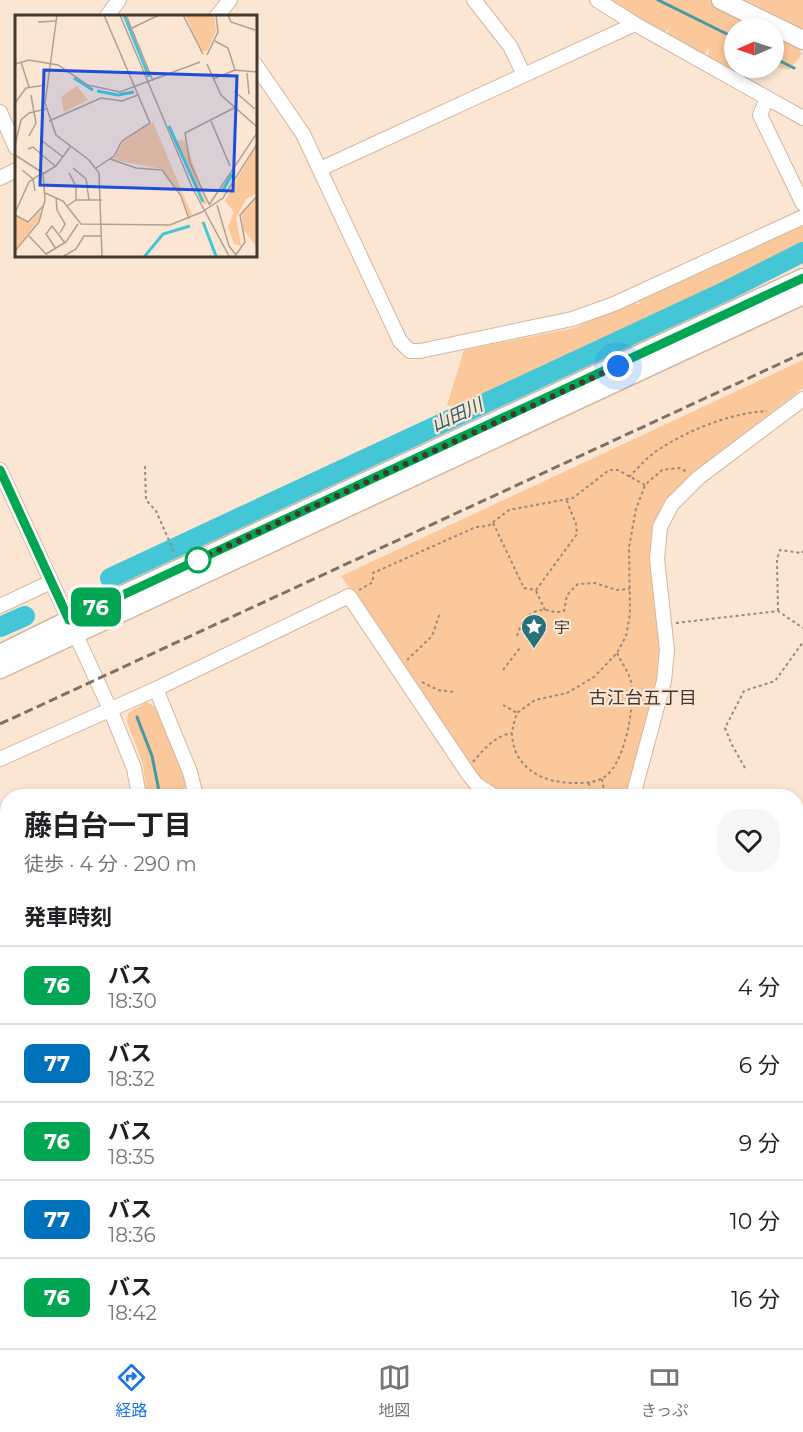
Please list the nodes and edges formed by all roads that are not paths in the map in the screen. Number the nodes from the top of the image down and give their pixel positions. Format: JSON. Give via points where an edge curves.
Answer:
{"nodes":[{"id":1,"x":119,"y":0,"type":"edge"},
{"id":2,"x":230,"y":0,"type":"edge"},
{"id":3,"x":474,"y":0,"type":"edge"},
{"id":4,"x":597,"y":0,"type":"edge"},
{"id":5,"x":721,"y":0,"type":"edge"},
{"id":6,"x":108,"y":15,"type":"edge"},
{"id":7,"x":220,"y":15,"type":"edge"},
{"id":8,"x":634,"y":24,"type":"junction"},
{"id":9,"x":803,"y":40,"type":"edge"},
{"id":10,"x":256,"y":65,"type":"edge"},
{"id":11,"x":524,"y":75,"type":"junction"},
{"id":12,"x":767,"y":98,"type":"junction"},
{"id":13,"x":0,"y":112,"type":"edge"},
{"id":14,"x":803,"y":118,"type":"edge"},
{"id":15,"x":15,"y":146,"type":"edge"},
{"id":16,"x":320,"y":169,"type":"junction"},
{"id":17,"x":15,"y":170,"type":"edge"},
{"id":18,"x":0,"y":178,"type":"edge"},
{"id":19,"x":803,"y":204,"type":"edge"},
{"id":20,"x":803,"y":217,"type":"edge"},
{"id":21,"x":803,"y":278,"type":"edge"},
{"id":22,"x":803,"y":295,"type":"edge"},
{"id":23,"x":803,"y":399,"type":"edge"},
{"id":24,"x":0,"y":470,"type":"edge"},
{"id":25,"x":51,"y":582,"type":"junction"},
{"id":26,"x":0,"y":606,"type":"edge"},
{"id":27,"x":72,"y":627,"type":"junction"},
{"id":28,"x":0,"y":654,"type":"edge"},
{"id":29,"x":0,"y":669,"type":"edge"},
{"id":30,"x":156,"y":689,"type":"junction"},
{"id":31,"x":110,"y":709,"type":"junction"},
{"id":32,"x":0,"y":759,"type":"edge"},
{"id":33,"x":138,"y":789,"type":"edge"},
{"id":34,"x":194,"y":789,"type":"edge"},
{"id":35,"x":483,"y":789,"type":"edge"},
{"id":36,"x":635,"y":789,"type":"edge"}],
"edges":[{"from":1,"to":6,"type":"street"},
{"from":2,"to":7,"type":"street"},
{"from":3,"to":11,"type":"street","via":[[510,46]]},
{"from":4,"to":8,"type":"street"},
{"from":5,"to":9,"type":"main road"},
{"from":8,"to":11,"type":"street"},
{"from":8,"to":12,"type":"street"},
{"from":10,"to":16,"type":"street","via":[[303,134]]},
{"from":11,"to":16,"type":"street"},
{"from":12,"to":14,"type":"street"},
{"from":12,"to":19,"type":"street","via":[[760,115]]},
{"from":13,"to":15,"type":"street"},
{"from":16,"to":20,"type":"street","via":[[400,341],[410,351],[572,319],[614,304]]},
{"from":17,"to":18,"type":"street"},
{"from":21,"to":27,"type":"main road"},
{"from":22,"to":27,"type":"main road"},
{"from":23,"to":36,"type":"street","via":[[698,477],[672,504],[660,527],[657,559],[668,650],[664,681]]},
{"from":24,"to":25,"type":"street"},
{"from":25,"to":26,"type":"street"},
{"from":25,"to":27,"type":"street"},
{"from":27,"to":28,"type":"main road"},
{"from":27,"to":29,"type":"main road"},
{"from":27,"to":31,"type":"street"},
{"from":30,"to":31,"type":"street"},
{"from":30,"to":34,"type":"street"},
{"from":30,"to":35,"type":"street","via":[[349,596],[469,775]]},
{"from":31,"to":32,"type":"street"},
{"from":31,"to":33,"type":"street","via":[[134,768]]}]}
